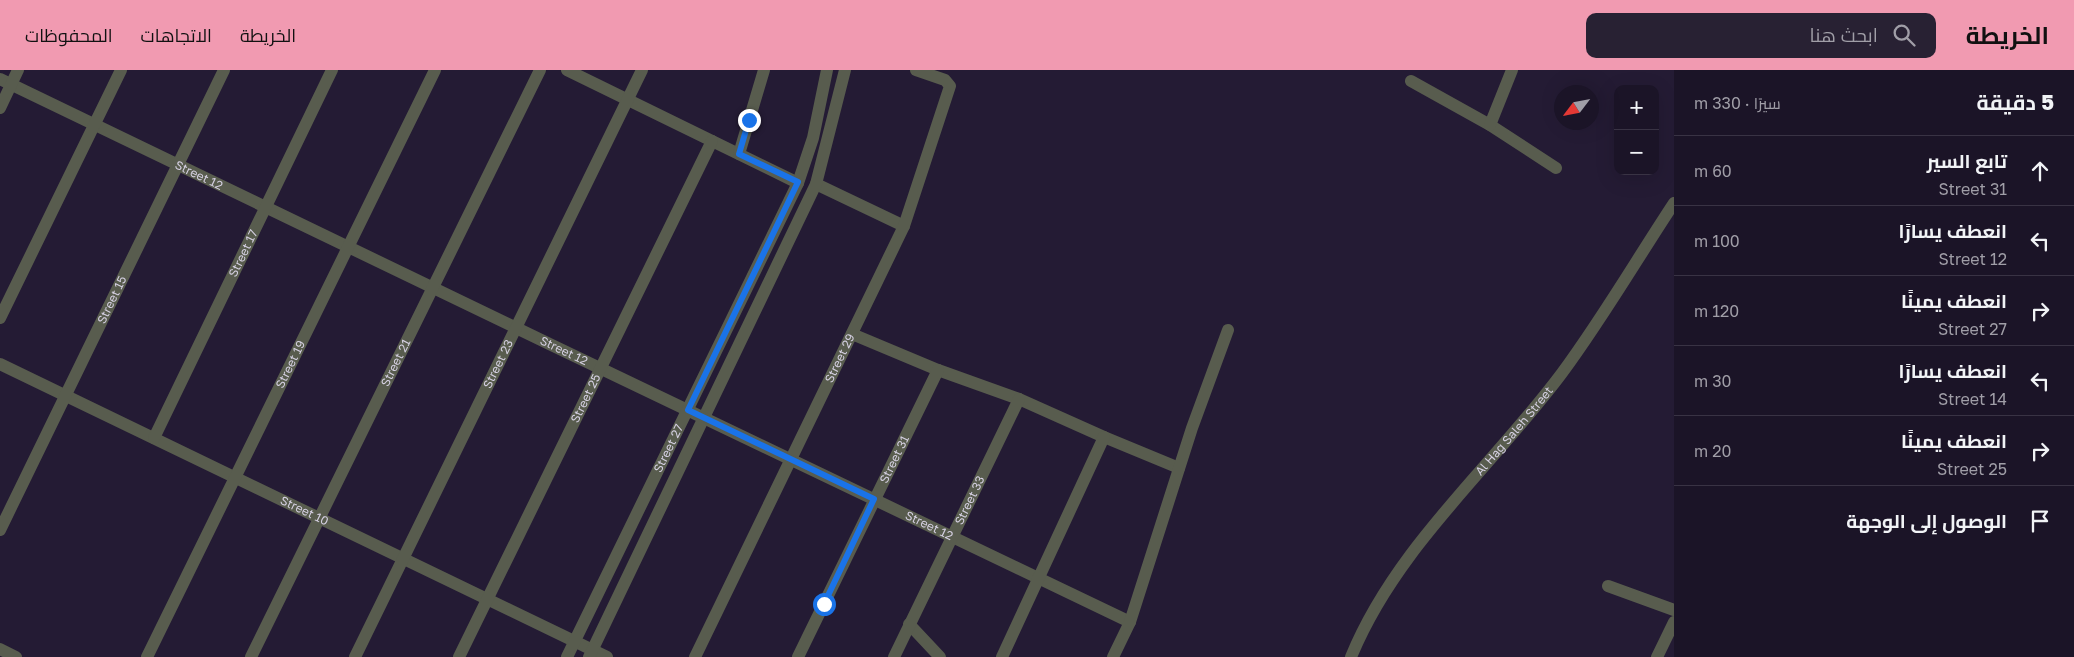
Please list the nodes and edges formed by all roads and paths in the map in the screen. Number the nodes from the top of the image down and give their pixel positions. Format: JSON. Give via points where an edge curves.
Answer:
{"nodes":[{"id":1,"x":18,"y":70,"type":"edge"},
{"id":2,"x":121,"y":70,"type":"edge"},
{"id":3,"x":224,"y":70,"type":"edge"},
{"id":4,"x":332,"y":70,"type":"edge"},
{"id":5,"x":435,"y":70,"type":"edge"},
{"id":6,"x":540,"y":70,"type":"edge"},
{"id":7,"x":567,"y":70,"type":"edge"},
{"id":8,"x":642,"y":70,"type":"edge"},
{"id":9,"x":764,"y":70,"type":"edge"},
{"id":10,"x":826,"y":70,"type":"edge"},
{"id":11,"x":845,"y":70,"type":"edge"},
{"id":12,"x":916,"y":70,"type":"edge"},
{"id":13,"x":1512,"y":70,"type":"edge"},
{"id":14,"x":1410,"y":81,"type":"dead end"},
{"id":15,"x":6,"y":82,"type":"edge"},
{"id":16,"x":628,"y":100,"type":"junction"},
{"id":17,"x":0,"y":108,"type":"edge"},
{"id":18,"x":94,"y":125,"type":"junction"},
{"id":19,"x":1490,"y":125,"type":"junction"},
{"id":20,"x":712,"y":141,"type":"junction"},
{"id":21,"x":739,"y":154,"type":"junction"},
{"id":22,"x":178,"y":165,"type":"junction"},
{"id":23,"x":1556,"y":168,"type":"dead end"},
{"id":24,"x":798,"y":182,"type":"junction"},
{"id":25,"x":816,"y":184,"type":"junction"},
{"id":26,"x":1674,"y":203,"type":"edge"},
{"id":27,"x":266,"y":208,"type":"junction"},
{"id":28,"x":904,"y":226,"type":"junction"},
{"id":29,"x":348,"y":248,"type":"junction"},
{"id":30,"x":432,"y":288,"type":"junction"},
{"id":31,"x":0,"y":318,"type":"edge"},
{"id":32,"x":515,"y":328,"type":"junction"},
{"id":33,"x":1228,"y":330,"type":"dead end"},
{"id":34,"x":852,"y":334,"type":"junction"},
{"id":35,"x":0,"y":364,"type":"edge"},
{"id":36,"x":599,"y":369,"type":"junction"},
{"id":37,"x":938,"y":370,"type":"junction"},
{"id":38,"x":66,"y":396,"type":"junction"},
{"id":39,"x":1019,"y":399,"type":"junction"},
{"id":40,"x":688,"y":410,"type":"junction"},
{"id":41,"x":703,"y":417,"type":"junction"},
{"id":42,"x":1104,"y":437,"type":"junction"},
{"id":43,"x":154,"y":438,"type":"junction"},
{"id":44,"x":790,"y":459,"type":"junction"},
{"id":45,"x":1179,"y":468,"type":"junction"},
{"id":46,"x":234,"y":477,"type":"junction"},
{"id":47,"x":874,"y":499,"type":"junction"},
{"id":48,"x":319,"y":519,"type":"junction"},
{"id":49,"x":0,"y":530,"type":"edge"},
{"id":50,"x":952,"y":536,"type":"junction"},
{"id":51,"x":403,"y":559,"type":"junction"},
{"id":52,"x":1040,"y":579,"type":"junction"},
{"id":53,"x":1608,"y":586,"type":"dead end"},
{"id":54,"x":487,"y":599,"type":"junction"},
{"id":55,"x":1674,"y":610,"type":"edge"},
{"id":56,"x":1130,"y":622,"type":"junction"},
{"id":57,"x":1674,"y":622,"type":"edge"},
{"id":58,"x":909,"y":624,"type":"junction"},
{"id":59,"x":575,"y":641,"type":"junction"},
{"id":60,"x":0,"y":649,"type":"edge"},
{"id":61,"x":591,"y":653,"type":"edge"},
{"id":62,"x":16,"y":657,"type":"edge"},
{"id":63,"x":147,"y":657,"type":"edge"},
{"id":64,"x":252,"y":657,"type":"edge"},
{"id":65,"x":355,"y":657,"type":"edge"},
{"id":66,"x":459,"y":657,"type":"edge"},
{"id":67,"x":567,"y":657,"type":"edge"},
{"id":68,"x":607,"y":657,"type":"edge"},
{"id":69,"x":695,"y":657,"type":"edge"},
{"id":70,"x":798,"y":657,"type":"edge"},
{"id":71,"x":894,"y":657,"type":"edge"},
{"id":72,"x":940,"y":657,"type":"edge"},
{"id":73,"x":1002,"y":657,"type":"edge"},
{"id":74,"x":1113,"y":657,"type":"edge"},
{"id":75,"x":1351,"y":657,"type":"edge"},
{"id":76,"x":1657,"y":657,"type":"edge"}],
"edges":[{"from":1,"to":15,"type":"street"},
{"from":2,"to":18,"type":"street"},
{"from":3,"to":22,"type":"street","name":"Street 15"},
{"from":4,"to":27,"type":"street","name":"Street 17"},
{"from":5,"to":29,"type":"street","name":"Street 19"},
{"from":6,"to":30,"type":"street","name":"Street 21"},
{"from":7,"to":16,"type":"street"},
{"from":8,"to":16,"type":"street","name":"Street 23"},
{"from":9,"to":21,"type":"street"},
{"from":10,"to":24,"type":"street","name":"Street 27","via":[[813,138]]},
{"from":11,"to":25,"type":"street","name":"Street 27"},
{"from":12,"to":28,"type":"street","name":"Street 29","via":[[945,80],[950,86]]},
{"from":13,"to":19,"type":"street"},
{"from":14,"to":19,"type":"street"},
{"from":15,"to":17,"type":"street"},
{"from":15,"to":18,"type":"street","name":"Street 12"},
{"from":16,"to":20,"type":"street"},
{"from":16,"to":32,"type":"street","name":"Street 23"},
{"from":18,"to":22,"type":"street","name":"Street 12"},
{"from":18,"to":31,"type":"street"},
{"from":19,"to":23,"type":"street"},
{"from":20,"to":21,"type":"street"},
{"from":20,"to":36,"type":"street","name":"Street 25"},
{"from":21,"to":24,"type":"street"},
{"from":22,"to":27,"type":"street","name":"Street 12"},
{"from":22,"to":38,"type":"street","name":"Street 15"},
{"from":24,"to":40,"type":"street","name":"Street 27"},
{"from":25,"to":28,"type":"street"},
{"from":25,"to":41,"type":"street","name":"Street 27"},
{"from":26,"to":75,"type":"street","name":"Al Hag Saleh Street","via":[[1562,373],[1414,550],[1377,604]]},
{"from":27,"to":29,"type":"street","name":"Street 12"},
{"from":27,"to":43,"type":"street","name":"Street 17"},
{"from":28,"to":34,"type":"street","name":"Street 29"},
{"from":29,"to":30,"type":"street","name":"Street 12"},
{"from":29,"to":46,"type":"street","name":"Street 19"},
{"from":30,"to":32,"type":"street","name":"Street 12"},
{"from":30,"to":48,"type":"street","name":"Street 21"},
{"from":32,"to":36,"type":"street","name":"Street 12"},
{"from":32,"to":51,"type":"street","name":"Street 23"},
{"from":33,"to":45,"type":"street"},
{"from":34,"to":37,"type":"street"},
{"from":34,"to":44,"type":"street","name":"Street 29"},
{"from":35,"to":38,"type":"street","name":"Street 10"},
{"from":36,"to":40,"type":"street","name":"Street 12"},
{"from":36,"to":54,"type":"street","name":"Street 25"},
{"from":37,"to":39,"type":"street"},
{"from":37,"to":47,"type":"street","name":"Street 31"},
{"from":38,"to":43,"type":"street","name":"Street 10"},
{"from":38,"to":49,"type":"street","name":"Street 15"},
{"from":39,"to":42,"type":"street"},
{"from":39,"to":50,"type":"street","name":"Street 33"},
{"from":40,"to":41,"type":"street","name":"Street 12"},
{"from":40,"to":59,"type":"street","name":"Street 27"},
{"from":41,"to":44,"type":"street","name":"Street 12"},
{"from":41,"to":61,"type":"street","name":"Street 27"},
{"from":42,"to":45,"type":"street"},
{"from":42,"to":52,"type":"street"},
{"from":43,"to":46,"type":"street","name":"Street 10"},
{"from":44,"to":47,"type":"street","name":"Street 12"},
{"from":44,"to":69,"type":"street","name":"Street 29"},
{"from":45,"to":56,"type":"street"},
{"from":46,"to":48,"type":"street","name":"Street 10"},
{"from":46,"to":63,"type":"street","name":"Street 19"},
{"from":47,"to":50,"type":"street","name":"Street 12"},
{"from":47,"to":70,"type":"street","name":"Street 31"},
{"from":48,"to":51,"type":"street","name":"Street 10"},
{"from":48,"to":64,"type":"street","name":"Street 21"},
{"from":50,"to":52,"type":"street","name":"Street 12"},
{"from":50,"to":58,"type":"street","name":"Street 33"},
{"from":51,"to":54,"type":"street","name":"Street 10"},
{"from":51,"to":65,"type":"street","name":"Street 23"},
{"from":52,"to":56,"type":"street","name":"Street 12"},
{"from":52,"to":73,"type":"street"},
{"from":53,"to":55,"type":"street"},
{"from":54,"to":59,"type":"street","name":"Street 10"},
{"from":54,"to":66,"type":"street","name":"Street 25"},
{"from":56,"to":74,"type":"street"},
{"from":57,"to":76,"type":"street"},
{"from":58,"to":71,"type":"street","name":"Street 33"},
{"from":58,"to":72,"type":"street"},
{"from":59,"to":61,"type":"street","name":"Street 10"},
{"from":59,"to":67,"type":"street","name":"Street 27"},
{"from":60,"to":62,"type":"street"},
{"from":61,"to":68,"type":"street","name":"Street 10"}]}
